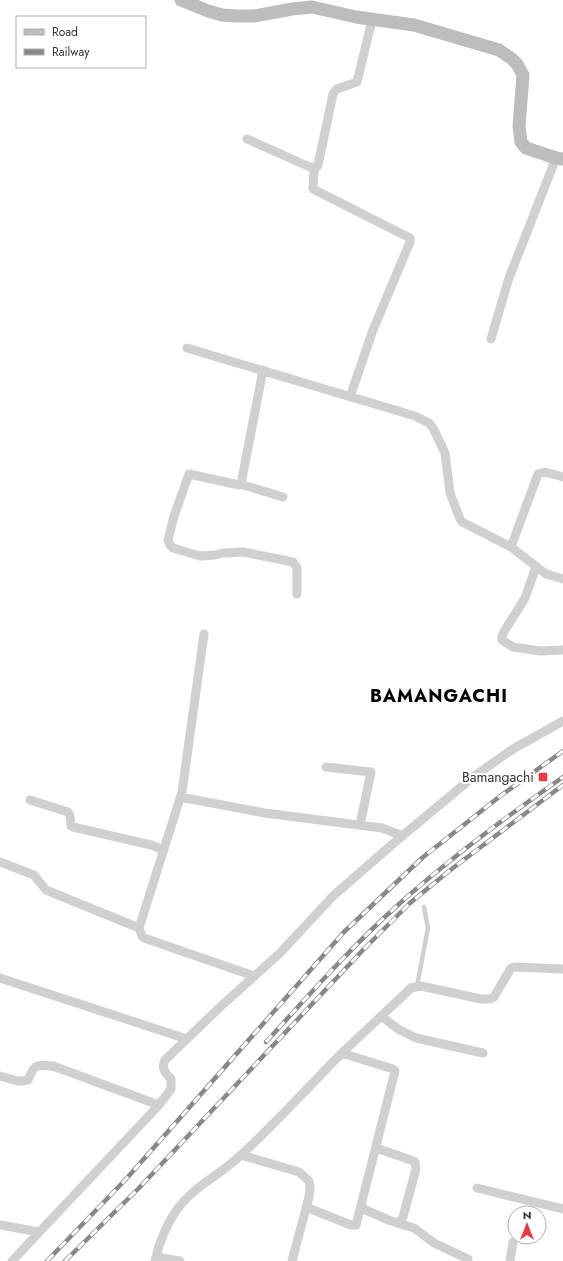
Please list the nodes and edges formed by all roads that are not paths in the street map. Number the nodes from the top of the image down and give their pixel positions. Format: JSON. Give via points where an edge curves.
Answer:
{"nodes":[{"id":1,"x":181,"y":0,"type":"edge"},
{"id":2,"x":372,"y":20,"type":"junction"},
{"id":3,"x":247,"y":139,"type":"dead end"},
{"id":4,"x":559,"y":159,"type":"edge"},
{"id":5,"x":314,"y":168,"type":"junction"},
{"id":6,"x":490,"y":340,"type":"dead end"},
{"id":7,"x":187,"y":348,"type":"dead end"},
{"id":8,"x":263,"y":370,"type":"junction"},
{"id":9,"x":350,"y":397,"type":"junction"},
{"id":10,"x":563,"y":477,"type":"edge"},
{"id":11,"x":240,"y":484,"type":"junction"},
{"id":12,"x":283,"y":497,"type":"dead end"},
{"id":13,"x":512,"y":547,"type":"junction"},
{"id":14,"x":536,"y":567,"type":"junction"},
{"id":15,"x":563,"y":579,"type":"edge"},
{"id":16,"x":298,"y":594,"type":"dead end"},
{"id":17,"x":204,"y":634,"type":"dead end"},
{"id":18,"x":563,"y":650,"type":"edge"},
{"id":19,"x":563,"y":721,"type":"edge"},
{"id":20,"x":326,"y":766,"type":"dead end"},
{"id":21,"x":180,"y":798,"type":"junction"},
{"id":22,"x":30,"y":800,"type":"dead end"},
{"id":23,"x":360,"y":825,"type":"junction"},
{"id":24,"x":403,"y":836,"type":"junction"},
{"id":25,"x":164,"y":850,"type":"junction"},
{"id":26,"x":0,"y":862,"type":"edge"},
{"id":27,"x":424,"y":907,"type":"dead end"},
{"id":28,"x":139,"y":928,"type":"junction"},
{"id":29,"x":563,"y":969,"type":"edge"},
{"id":30,"x":254,"y":976,"type":"junction"},
{"id":31,"x":0,"y":978,"type":"edge"},
{"id":32,"x":417,"y":986,"type":"junction"},
{"id":33,"x":381,"y":1016,"type":"junction"},
{"id":34,"x":187,"y":1039,"type":"junction"},
{"id":35,"x":342,"y":1053,"type":"junction"},
{"id":36,"x":483,"y":1053,"type":"dead end"},
{"id":37,"x":0,"y":1076,"type":"edge"},
{"id":38,"x":159,"y":1106,"type":"junction"},
{"id":39,"x":376,"y":1148,"type":"junction"},
{"id":40,"x":242,"y":1156,"type":"junction"},
{"id":41,"x":477,"y":1188,"type":"dead end"},
{"id":42,"x":306,"y":1207,"type":"junction"},
{"id":43,"x":361,"y":1208,"type":"junction"},
{"id":44,"x":563,"y":1209,"type":"edge"},
{"id":45,"x":397,"y":1223,"type":"junction"},
{"id":46,"x":0,"y":1225,"type":"edge"},
{"id":47,"x":39,"y":1232,"type":"junction"},
{"id":48,"x":513,"y":1245,"type":"edge"},
{"id":49,"x":156,"y":1259,"type":"edge"},
{"id":50,"x":468,"y":1259,"type":"dead end"},
{"id":51,"x":12,"y":1261,"type":"edge"},
{"id":52,"x":180,"y":1261,"type":"edge"},
{"id":53,"x":292,"y":1261,"type":"edge"},
{"id":54,"x":510,"y":1261,"type":"edge"}],
"edges":[{"from":1,"to":2,"type":"street","via":[[222,15],[254,16],[312,7]]},
{"from":2,"to":4,"type":"street","via":[[414,25],[499,50],[512,58],[523,75],[519,126],[521,142],[526,148]]},
{"from":2,"to":5,"type":"street","via":[[357,82],[337,89],[333,94],[318,165]]},
{"from":3,"to":5,"type":"street"},
{"from":4,"to":6,"type":"street","via":[[509,278]]},
{"from":5,"to":9,"type":"street","via":[[313,189],[410,238],[372,330]]},
{"from":7,"to":8,"type":"street"},
{"from":8,"to":9,"type":"street"},
{"from":8,"to":11,"type":"street"},
{"from":9,"to":13,"type":"street","via":[[415,416],[428,423],[445,453],[450,493],[462,522]]},
{"from":10,"to":13,"type":"street","via":[[545,472],[538,474]]},
{"from":11,"to":12,"type":"street"},
{"from":11,"to":16,"type":"street","via":[[189,474],[168,540],[170,545],[200,556],[243,552],[289,560],[297,568]]},
{"from":13,"to":14,"type":"street"},
{"from":14,"to":15,"type":"street","via":[[546,574]]},
{"from":14,"to":18,"type":"street","via":[[528,592],[505,630],[502,640],[513,647],[540,651]]},
{"from":17,"to":21,"type":"street"},
{"from":19,"to":24,"type":"street","via":[[490,765]]},
{"from":20,"to":23,"type":"street","via":[[371,772]]},
{"from":21,"to":23,"type":"street","via":[[265,813]]},
{"from":21,"to":25,"type":"street"},
{"from":22,"to":25,"type":"street","via":[[68,812],[73,827]]},
{"from":23,"to":24,"type":"street","via":[[382,828]]},
{"from":24,"to":30,"type":"street","via":[[333,896],[280,953]]},
{"from":25,"to":28,"type":"street"},
{"from":26,"to":28,"type":"street","via":[[34,875],[46,890]]},
{"from":27,"to":32,"type":"lane","via":[[428,928]]},
{"from":28,"to":30,"type":"street","via":[[144,938]]},
{"from":29,"to":32,"type":"street","via":[[510,968],[494,997],[490,999]]},
{"from":30,"to":34,"type":"street"},
{"from":31,"to":34,"type":"street"},
{"from":32,"to":33,"type":"street","via":[[411,988]]},
{"from":33,"to":35,"type":"street"},
{"from":33,"to":36,"type":"street","via":[[416,1038]]},
{"from":34,"to":38,"type":"street","via":[[163,1064],[165,1073],[172,1083],[171,1089]]},
{"from":35,"to":39,"type":"street","via":[[395,1071]]},
{"from":35,"to":40,"type":"street"},
{"from":37,"to":38,"type":"street","via":[[23,1081],[28,1080],[31,1069],[35,1066],[53,1066]]},
{"from":38,"to":47,"type":"street"},
{"from":39,"to":43,"type":"street"},
{"from":39,"to":45,"type":"street","via":[[411,1160],[416,1166],[403,1217]]},
{"from":40,"to":42,"type":"street","via":[[299,1172],[306,1177],[310,1187]]},
{"from":40,"to":49,"type":"street","via":[[205,1181],[187,1197],[166,1227]]},
{"from":41,"to":44,"type":"street"},
{"from":42,"to":43,"type":"street","via":[[354,1226]]},
{"from":42,"to":53,"type":"street"},
{"from":43,"to":45,"type":"street"},
{"from":45,"to":50,"type":"street","via":[[414,1228],[437,1245]]},
{"from":46,"to":47,"type":"street"},
{"from":47,"to":51,"type":"street"},
{"from":48,"to":54,"type":"street"},
{"from":49,"to":52,"type":"street"}]}
